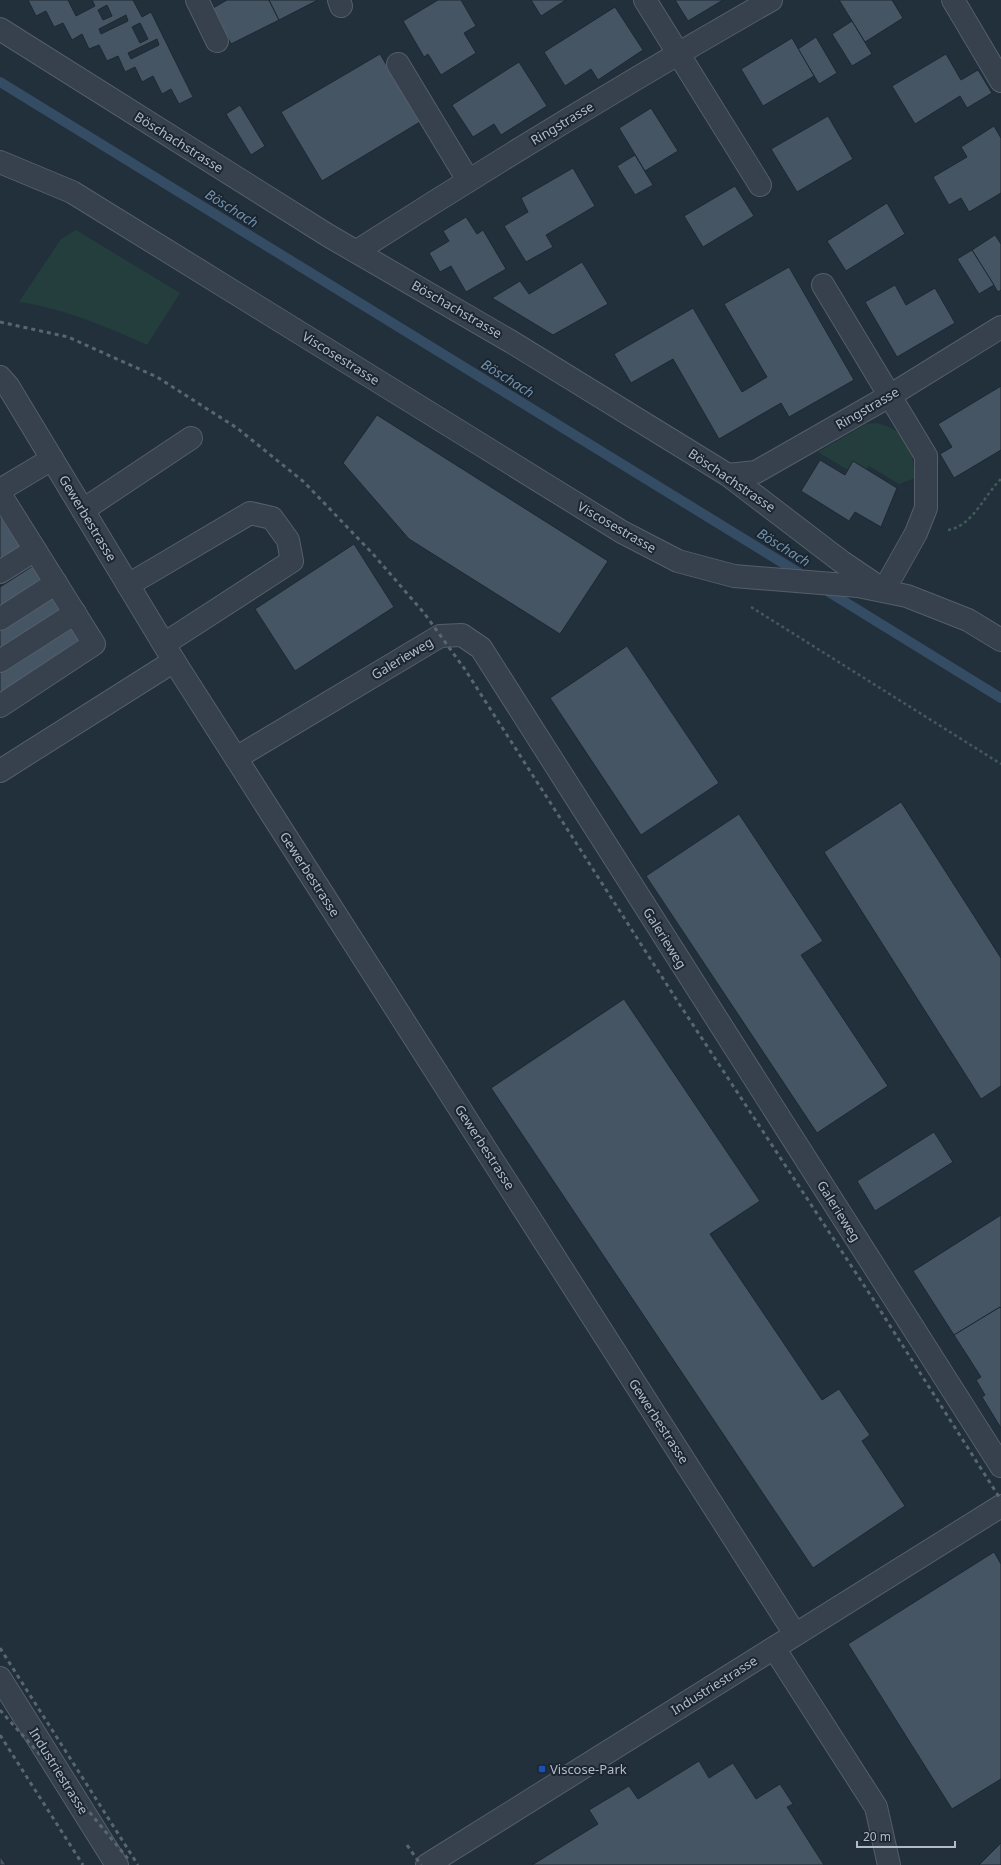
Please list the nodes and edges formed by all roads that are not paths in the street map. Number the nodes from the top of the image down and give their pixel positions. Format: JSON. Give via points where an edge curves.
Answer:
{"nodes":[{"id":1,"x":197,"y":0,"type":"edge"},
{"id":2,"x":645,"y":0,"type":"edge"},
{"id":3,"x":771,"y":0,"type":"edge"},
{"id":4,"x":953,"y":0,"type":"edge"},
{"id":5,"x":0,"y":29,"type":"edge"},
{"id":6,"x":217,"y":41,"type":"dead end"},
{"id":7,"x":678,"y":53,"type":"junction"},
{"id":8,"x":398,"y":64,"type":"dead end"},
{"id":9,"x":1001,"y":81,"type":"edge"},
{"id":10,"x":0,"y":162,"type":"edge"},
{"id":11,"x":468,"y":180,"type":"junction"},
{"id":12,"x":760,"y":185,"type":"dead end"},
{"id":13,"x":357,"y":251,"type":"junction"},
{"id":14,"x":823,"y":284,"type":"dead end"},
{"id":15,"x":1001,"y":327,"type":"edge"},
{"id":16,"x":0,"y":377,"type":"edge"},
{"id":17,"x":891,"y":395,"type":"junction"},
{"id":18,"x":191,"y":438,"type":"dead end"},
{"id":19,"x":52,"y":459,"type":"junction"},
{"id":20,"x":728,"y":475,"type":"junction"},
{"id":21,"x":0,"y":490,"type":"edge"},
{"id":22,"x":0,"y":494,"type":"edge"},
{"id":23,"x":83,"y":510,"type":"junction"},
{"id":24,"x":35,"y":550,"type":"junction"},
{"id":25,"x":678,"y":561,"type":"joint"},
{"id":26,"x":0,"y":572,"type":"edge"},
{"id":27,"x":56,"y":583,"type":"junction"},
{"id":28,"x":128,"y":585,"type":"junction"},
{"id":29,"x":884,"y":590,"type":"junction"},
{"id":30,"x":907,"y":596,"type":"junction"},
{"id":31,"x":75,"y":613,"type":"junction"},
{"id":32,"x":0,"y":619,"type":"edge"},
{"id":33,"x":1001,"y":640,"type":"edge"},
{"id":34,"x":169,"y":652,"type":"junction"},
{"id":35,"x":0,"y":661,"type":"edge"},
{"id":36,"x":0,"y":706,"type":"edge"},
{"id":37,"x":236,"y":758,"type":"junction"},
{"id":38,"x":0,"y":771,"type":"edge"},
{"id":39,"x":1001,"y":1466,"type":"edge"},
{"id":40,"x":1001,"y":1506,"type":"edge"},
{"id":41,"x":795,"y":1634,"type":"junction"},
{"id":42,"x":774,"y":1648,"type":"junction"},
{"id":43,"x":0,"y":1678,"type":"edge"},
{"id":44,"x":117,"y":1865,"type":"edge"},
{"id":45,"x":427,"y":1865,"type":"edge"},
{"id":46,"x":889,"y":1865,"type":"edge"}],
"edges":[{"from":1,"to":6,"type":"street"},
{"from":2,"to":7,"type":"street"},
{"from":3,"to":7,"type":"street","name":"Ringstrasse"},
{"from":4,"to":9,"type":"street"},
{"from":5,"to":13,"type":"street","name":"Böschachstrasse","via":[[329,236]]},
{"from":7,"to":11,"type":"street","name":"Ringstrasse"},
{"from":7,"to":12,"type":"street"},
{"from":8,"to":11,"type":"street"},
{"from":10,"to":25,"type":"street","name":"Viscosestrasse","via":[[72,192],[622,532]]},
{"from":11,"to":13,"type":"street","name":"Ringstrasse"},
{"from":13,"to":20,"type":"street","name":"Böschachstrasse","via":[[510,341]]},
{"from":14,"to":17,"type":"street"},
{"from":15,"to":17,"type":"street","name":"Ringstrasse"},
{"from":16,"to":19,"type":"street","name":"Gewerbestrasse"},
{"from":17,"to":20,"type":"street","name":"Ringstrasse","via":[[756,472]]},
{"from":17,"to":29,"type":"street","via":[[926,456],[926,508],[916,533]]},
{"from":18,"to":23,"type":"street"},
{"from":19,"to":21,"type":"street"},
{"from":19,"to":23,"type":"street","name":"Gewerbestrasse"},
{"from":20,"to":29,"type":"street","name":"Böschachstrasse","via":[[842,562]]},
{"from":22,"to":24,"type":"street"},
{"from":23,"to":28,"type":"street","name":"Gewerbestrasse"},
{"from":24,"to":26,"type":"street"},
{"from":24,"to":27,"type":"street"},
{"from":25,"to":30,"type":"street","name":"Böschachstrasse","via":[[734,576],[858,586]]},
{"from":27,"to":31,"type":"street"},
{"from":27,"to":32,"type":"street"},
{"from":28,"to":34,"type":"street","name":"Gewerbestrasse"},
{"from":28,"to":34,"type":"street","via":[[250,513],[272,518],[288,540],[292,561]]},
{"from":29,"to":30,"type":"street","name":"Böschachstrasse"},
{"from":30,"to":33,"type":"street","name":"Böschachstrasse","via":[[968,620]]},
{"from":31,"to":35,"type":"street"},
{"from":31,"to":36,"type":"street","via":[[94,644]]},
{"from":34,"to":37,"type":"street","name":"Gewerbestrasse"},
{"from":34,"to":38,"type":"street"},
{"from":37,"to":39,"type":"street","name":"Galerieweg","via":[[440,636],[462,635],[481,648]]},
{"from":37,"to":41,"type":"street","name":"Gewerbestrasse"},
{"from":40,"to":41,"type":"street","name":"Industriestrasse"},
{"from":41,"to":42,"type":"street","name":"Industriestrasse"},
{"from":42,"to":45,"type":"street","name":"Industriestrasse"},
{"from":42,"to":46,"type":"street","via":[[876,1807]]},
{"from":43,"to":44,"type":"street","name":"Industriestrasse"}]}
